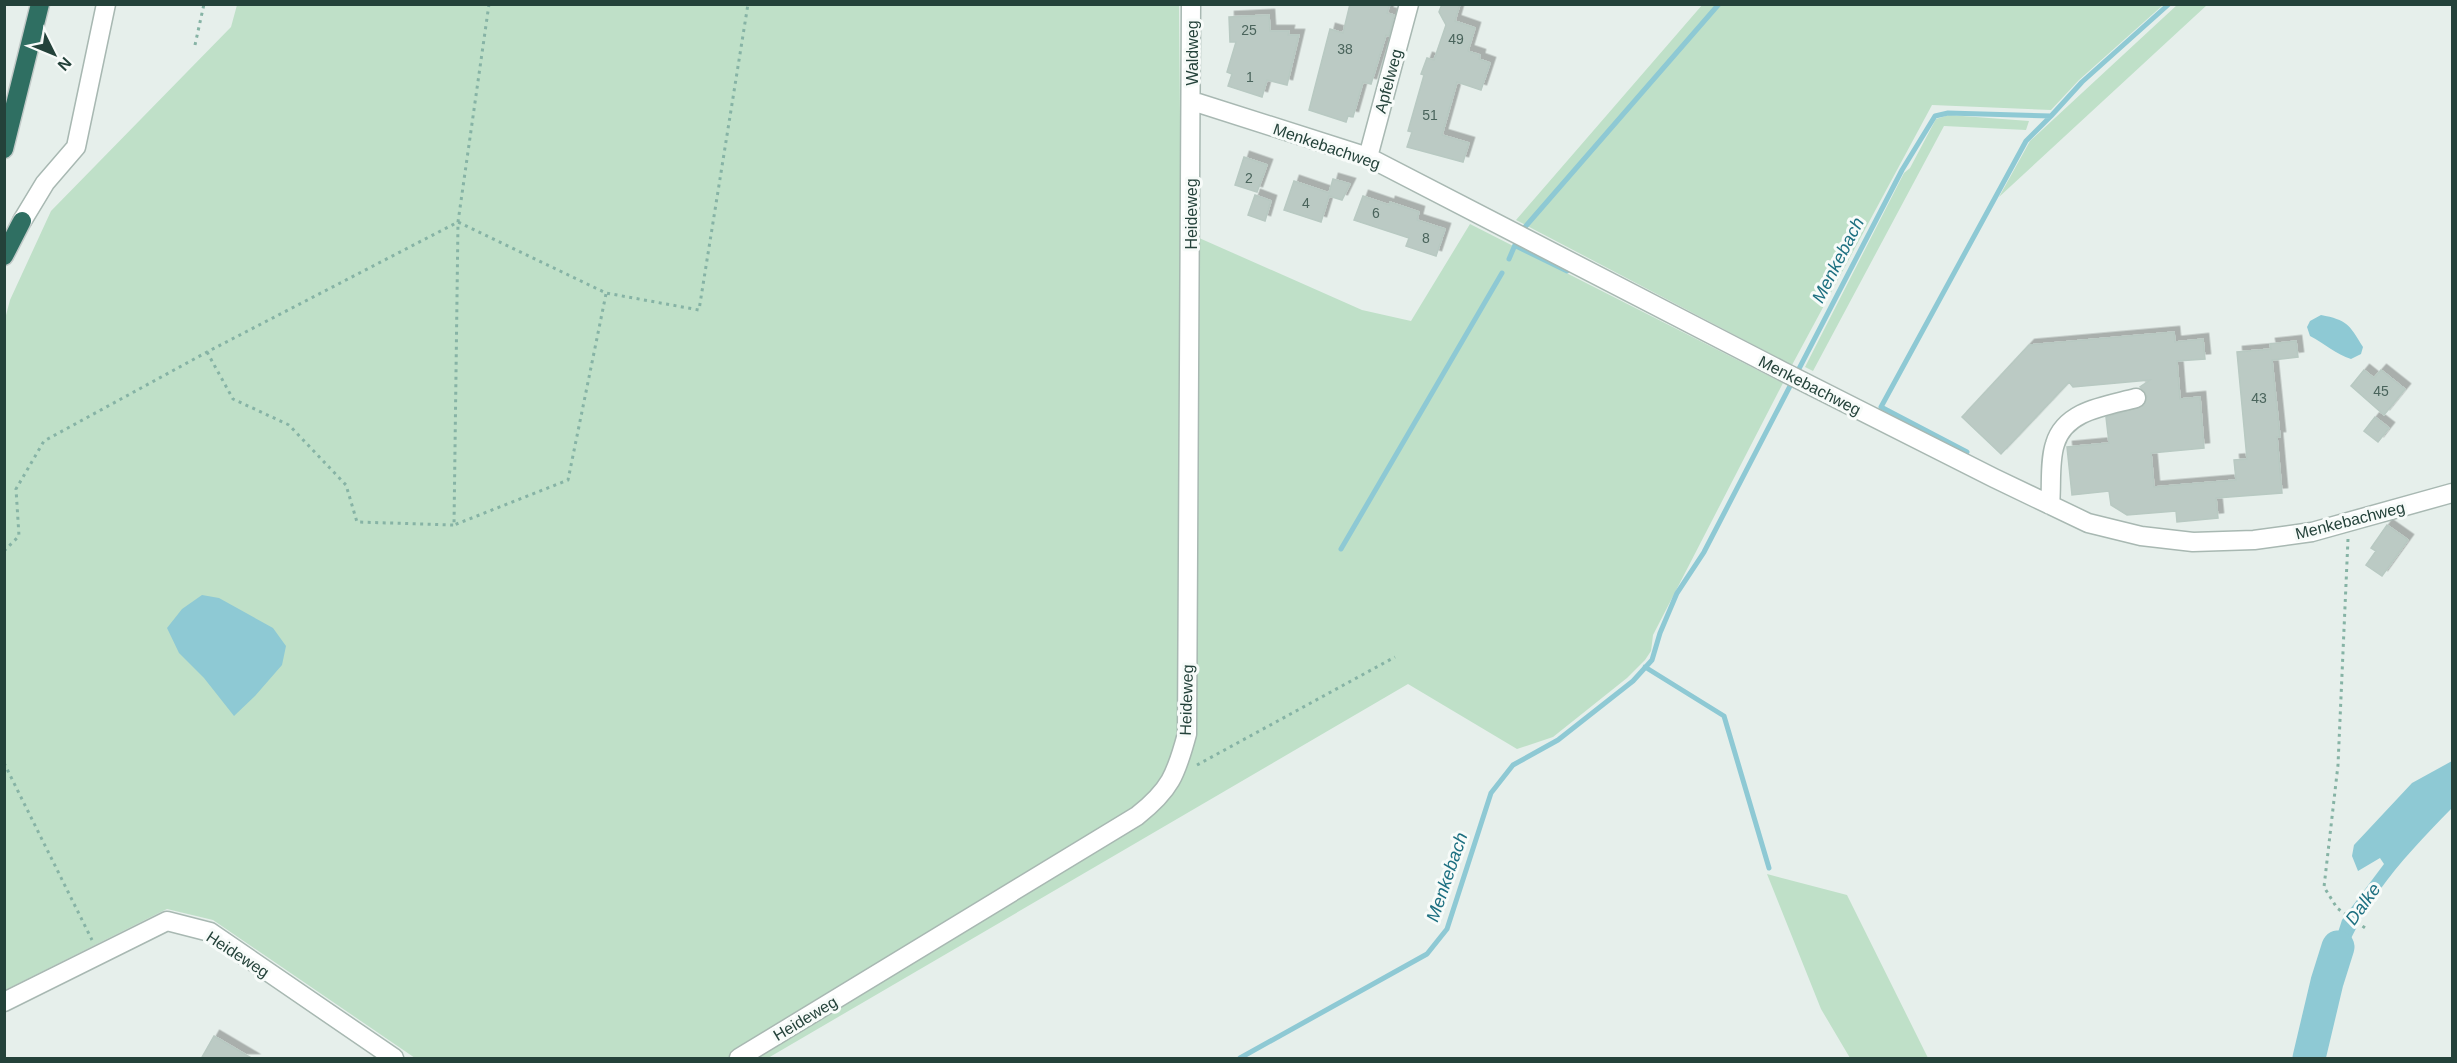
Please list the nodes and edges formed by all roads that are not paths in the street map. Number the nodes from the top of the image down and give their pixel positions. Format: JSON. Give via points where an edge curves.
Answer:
{"nodes":[{"id":1,"x":40,"y":4,"type":"edge"},
{"id":2,"x":106,"y":4,"type":"edge"},
{"id":3,"x":1191,"y":4,"type":"edge"},
{"id":4,"x":1409,"y":4,"type":"edge"},
{"id":5,"x":1192,"y":100,"type":"junction"},
{"id":6,"x":4,"y":149,"type":"edge"},
{"id":7,"x":1368,"y":157,"type":"junction"},
{"id":8,"x":22,"y":221,"type":"joint"},
{"id":9,"x":4,"y":256,"type":"edge"},
{"id":10,"x":2136,"y":398,"type":"dead end"},
{"id":11,"x":2452,"y":493,"type":"edge"},
{"id":12,"x":2050,"y":505,"type":"junction"},
{"id":13,"x":4,"y":1002,"type":"edge"},
{"id":14,"x":394,"y":1059,"type":"edge"},
{"id":15,"x":739,"y":1059,"type":"edge"}],
"edges":[{"from":1,"to":6,"type":"highway"},
{"from":2,"to":8,"type":"street","via":[[76,147],[45,183]]},
{"from":3,"to":5,"type":"street","name":"Waldweg"},
{"from":4,"to":7,"type":"street","name":"Apfelweg"},
{"from":5,"to":7,"type":"street","name":"Menkebachweg"},
{"from":5,"to":15,"type":"street","name":"Heideweg","via":[[1187,734],[1178,768],[1158,799],[1137,816]]},
{"from":7,"to":12,"type":"street","name":"Menkebachweg","via":[[1808,385]]},
{"from":8,"to":9,"type":"highway"},
{"from":10,"to":12,"type":"street","via":[[2093,409],[2066,423],[2054,445]]},
{"from":11,"to":12,"type":"street","name":"Menkebachweg","via":[[2312,532],[2254,540],[2193,542],[2142,536],[2088,523]]},
{"from":13,"to":14,"type":"street","name":"Heideweg","via":[[167,921],[210,932]]}]}
